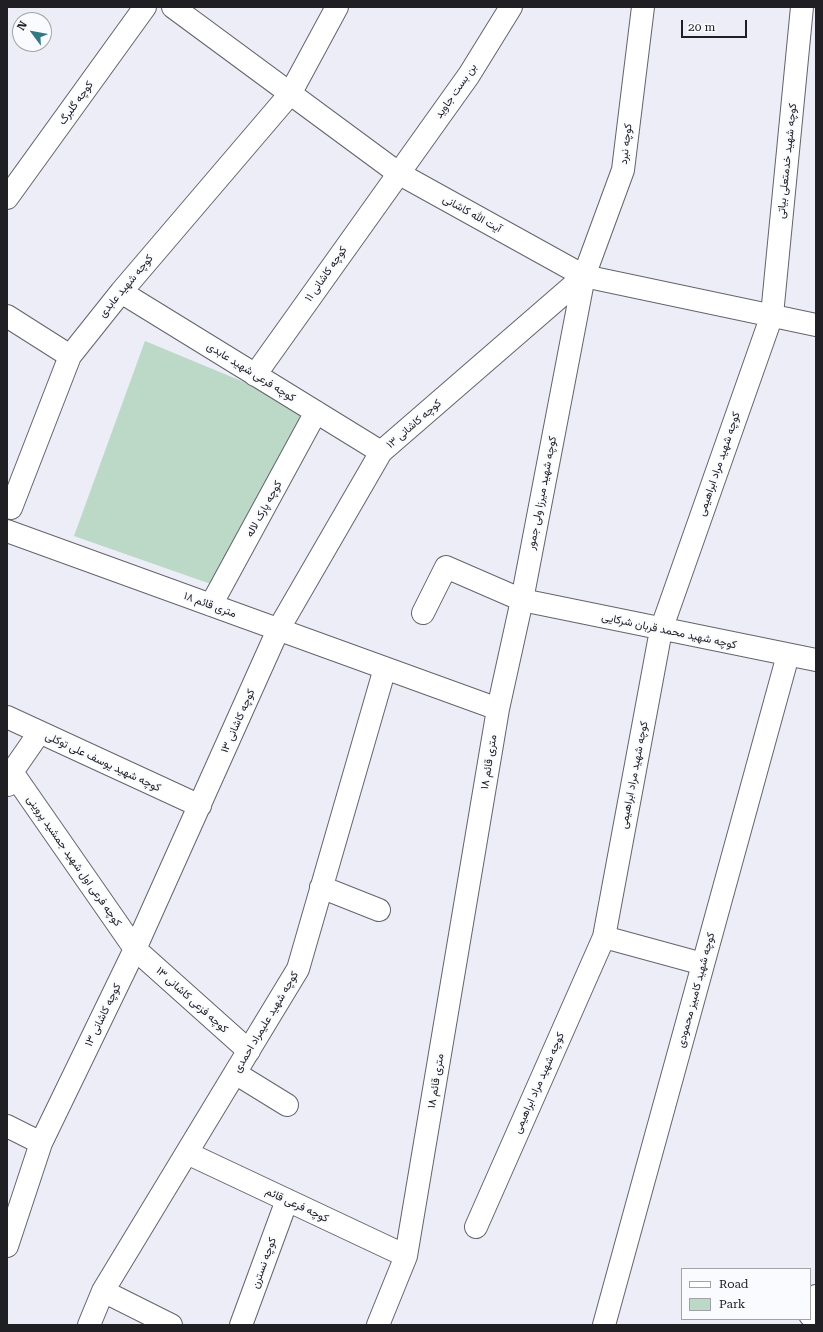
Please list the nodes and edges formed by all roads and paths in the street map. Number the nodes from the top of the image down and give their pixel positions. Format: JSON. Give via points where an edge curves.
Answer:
{"nodes":[{"id":1,"x":145,"y":7,"type":"edge"},
{"id":2,"x":337,"y":7,"type":"edge"},
{"id":3,"x":511,"y":7,"type":"edge"},
{"id":4,"x":643,"y":7,"type":"edge"},
{"id":5,"x":802,"y":7,"type":"edge"},
{"id":6,"x":181,"y":9,"type":"edge"},
{"id":7,"x":290,"y":94,"type":"junction"},
{"id":8,"x":398,"y":173,"type":"junction"},
{"id":9,"x":7,"y":198,"type":"edge"},
{"id":10,"x":584,"y":276,"type":"junction"},
{"id":11,"x":121,"y":292,"type":"junction"},
{"id":12,"x":772,"y":315,"type":"junction"},
{"id":13,"x":7,"y":316,"type":"edge"},
{"id":14,"x":816,"y":325,"type":"edge"},
{"id":15,"x":70,"y":356,"type":"junction"},
{"id":16,"x":255,"y":375,"type":"junction"},
{"id":17,"x":316,"y":412,"type":"junction"},
{"id":18,"x":381,"y":452,"type":"junction"},
{"id":19,"x":11,"y":508,"type":"dead end"},
{"id":20,"x":7,"y":531,"type":"edge"},
{"id":21,"x":522,"y":600,"type":"junction"},
{"id":22,"x":211,"y":605,"type":"junction"},
{"id":23,"x":423,"y":613,"type":"dead end"},
{"id":24,"x":278,"y":630,"type":"junction"},
{"id":25,"x":661,"y":630,"type":"junction"},
{"id":26,"x":788,"y":655,"type":"junction"},
{"id":27,"x":816,"y":660,"type":"edge"},
{"id":28,"x":385,"y":668,"type":"junction"},
{"id":29,"x":498,"y":709,"type":"junction"},
{"id":30,"x":7,"y":717,"type":"edge"},
{"id":31,"x":39,"y":733,"type":"junction"},
{"id":32,"x":10,"y":780,"type":"edge"},
{"id":33,"x":200,"y":806,"type":"junction"},
{"id":34,"x":321,"y":887,"type":"junction"},
{"id":35,"x":379,"y":910,"type":"dead end"},
{"id":36,"x":604,"y":937,"type":"junction"},
{"id":37,"x":135,"y":949,"type":"junction"},
{"id":38,"x":703,"y":964,"type":"junction"},
{"id":39,"x":249,"y":1051,"type":"junction"},
{"id":40,"x":235,"y":1073,"type":"junction"},
{"id":41,"x":287,"y":1105,"type":"dead end"},
{"id":42,"x":7,"y":1126,"type":"edge"},
{"id":43,"x":41,"y":1143,"type":"junction"},
{"id":44,"x":187,"y":1153,"type":"junction"},
{"id":45,"x":287,"y":1200,"type":"junction"},
{"id":46,"x":476,"y":1227,"type":"dead end"},
{"id":47,"x":7,"y":1246,"type":"edge"},
{"id":48,"x":406,"y":1256,"type":"junction"},
{"id":49,"x":103,"y":1290,"type":"junction"},
{"id":50,"x":89,"y":1325,"type":"edge"},
{"id":51,"x":171,"y":1325,"type":"edge"},
{"id":52,"x":241,"y":1325,"type":"edge"},
{"id":53,"x":378,"y":1325,"type":"edge"},
{"id":54,"x":604,"y":1325,"type":"edge"}],
"edges":[{"from":1,"to":9,"type":"street","name":"کوچه گلبرگ"},
{"from":2,"to":7,"type":"street","name":"کوچه شهید عابدی"},
{"from":3,"to":8,"type":"street","name":"بن بست جاوید","via":[[469,75]]},
{"from":4,"to":10,"type":"street","name":"کوچه نبرد","via":[[623,170]]},
{"from":5,"to":12,"type":"street","name":"کوچه شهید خدمتعلی بیاتی"},
{"from":6,"to":7,"type":"street","name":"آیت الله کاشانی"},
{"from":7,"to":8,"type":"street","name":"آیت الله کاشانی"},
{"from":7,"to":11,"type":"street","name":"کوچه شهید عابدی"},
{"from":8,"to":10,"type":"street","name":"آیت الله کاشانی"},
{"from":8,"to":16,"type":"street","name":"کوچه کاشانی ۱۱"},
{"from":10,"to":12,"type":"street","name":"آیت الله کاشانی"},
{"from":10,"to":18,"type":"street","name":"کوچه کاشانی ۱۳"},
{"from":10,"to":21,"type":"street","name":"کوچه شهید میرزا ولی جمور"},
{"from":11,"to":15,"type":"street","name":"کوچه شهید عابدی"},
{"from":11,"to":16,"type":"street","name":"کوچه فرعی شهید عابدی"},
{"from":12,"to":14,"type":"street","name":"آیت الله کاشانی"},
{"from":12,"to":25,"type":"street","name":"کوچه شهید مراد ابراهیمی"},
{"from":13,"to":15,"type":"street"},
{"from":15,"to":19,"type":"street","name":"کوچه شهید عابدی"},
{"from":16,"to":17,"type":"street","name":"کوچه فرعی شهید عابدی"},
{"from":17,"to":18,"type":"street","name":"کوچه فرعی شهید عابدی"},
{"from":17,"to":22,"type":"street","name":"کوچه پارک لاله"},
{"from":18,"to":24,"type":"street","name":"کوچه کاشانی ۱۳"},
{"from":20,"to":22,"type":"street","name":"۱۸ متری قائم"},
{"from":21,"to":23,"type":"street","name":"کوچه شهید محمد قربان شرکایی","via":[[446,567]]},
{"from":21,"to":25,"type":"street","name":"کوچه شهید محمد قربان شرکایی"},
{"from":21,"to":29,"type":"street","name":"کوچه شهید میرزا ولی جمور"},
{"from":22,"to":24,"type":"street","name":"۱۸ متری قائم"},
{"from":24,"to":28,"type":"street","name":"۱۸ متری قائم"},
{"from":24,"to":33,"type":"street","name":"کوچه کاشانی ۱۳"},
{"from":25,"to":26,"type":"street","name":"کوچه شهید محمد قربان شرکایی"},
{"from":25,"to":36,"type":"street","name":"کوچه شهید مراد ابراهیمی"},
{"from":26,"to":27,"type":"street","name":"کوچه شهید محمد قربان شرکایی"},
{"from":26,"to":38,"type":"street","name":"کوچه شهید کامبیز محمودی"},
{"from":28,"to":29,"type":"street","name":"۱۸ متری قائم"},
{"from":28,"to":34,"type":"street","name":"کوچه شهید علیمراد احمدی"},
{"from":29,"to":48,"type":"street","name":"۱۸ متری قائم"},
{"from":30,"to":31,"type":"street","name":"کوچه شهید یوسف علی توکلی"},
{"from":31,"to":32,"type":"street"},
{"from":31,"to":33,"type":"street","name":"کوچه شهید یوسف علی توکلی"},
{"from":32,"to":37,"type":"street","name":"کوچه فرعی اول شهید جمشید پروینی"},
{"from":33,"to":37,"type":"street","name":"کوچه کاشانی ۱۳"},
{"from":34,"to":35,"type":"street"},
{"from":34,"to":39,"type":"street","name":"کوچه شهید علیمراد احمدی","via":[[298,968]]},
{"from":36,"to":38,"type":"street"},
{"from":36,"to":46,"type":"street","name":"کوچه شهید مراد ابراهیمی"},
{"from":37,"to":39,"type":"street","name":"کوچه فزعی کاشانی ۱۳"},
{"from":37,"to":43,"type":"street","name":"کوچه کاشانی ۱۳"},
{"from":38,"to":54,"type":"street","name":"کوچه شهید کامبیز محمودی"},
{"from":39,"to":40,"type":"street","name":"کوچه شهید علیمراد احمدی"},
{"from":40,"to":41,"type":"street"},
{"from":40,"to":44,"type":"street","name":"کوچه شهید علیمراد احمدی"},
{"from":42,"to":43,"type":"street"},
{"from":43,"to":47,"type":"street","name":"کوچه کاشانی ۱۳"},
{"from":44,"to":45,"type":"street","name":"کوچه فرعی قائم"},
{"from":44,"to":49,"type":"street","name":"کوچه شهید علیمراد احمدی"},
{"from":45,"to":48,"type":"street","name":"کوچه فرعی قائم"},
{"from":45,"to":52,"type":"street","name":"کوچه نسترن"},
{"from":48,"to":53,"type":"street","name":"۱۸ متری قائم"},
{"from":49,"to":50,"type":"street","name":"کوچه شهید علیمراد احمدی"},
{"from":49,"to":51,"type":"street"}]}
